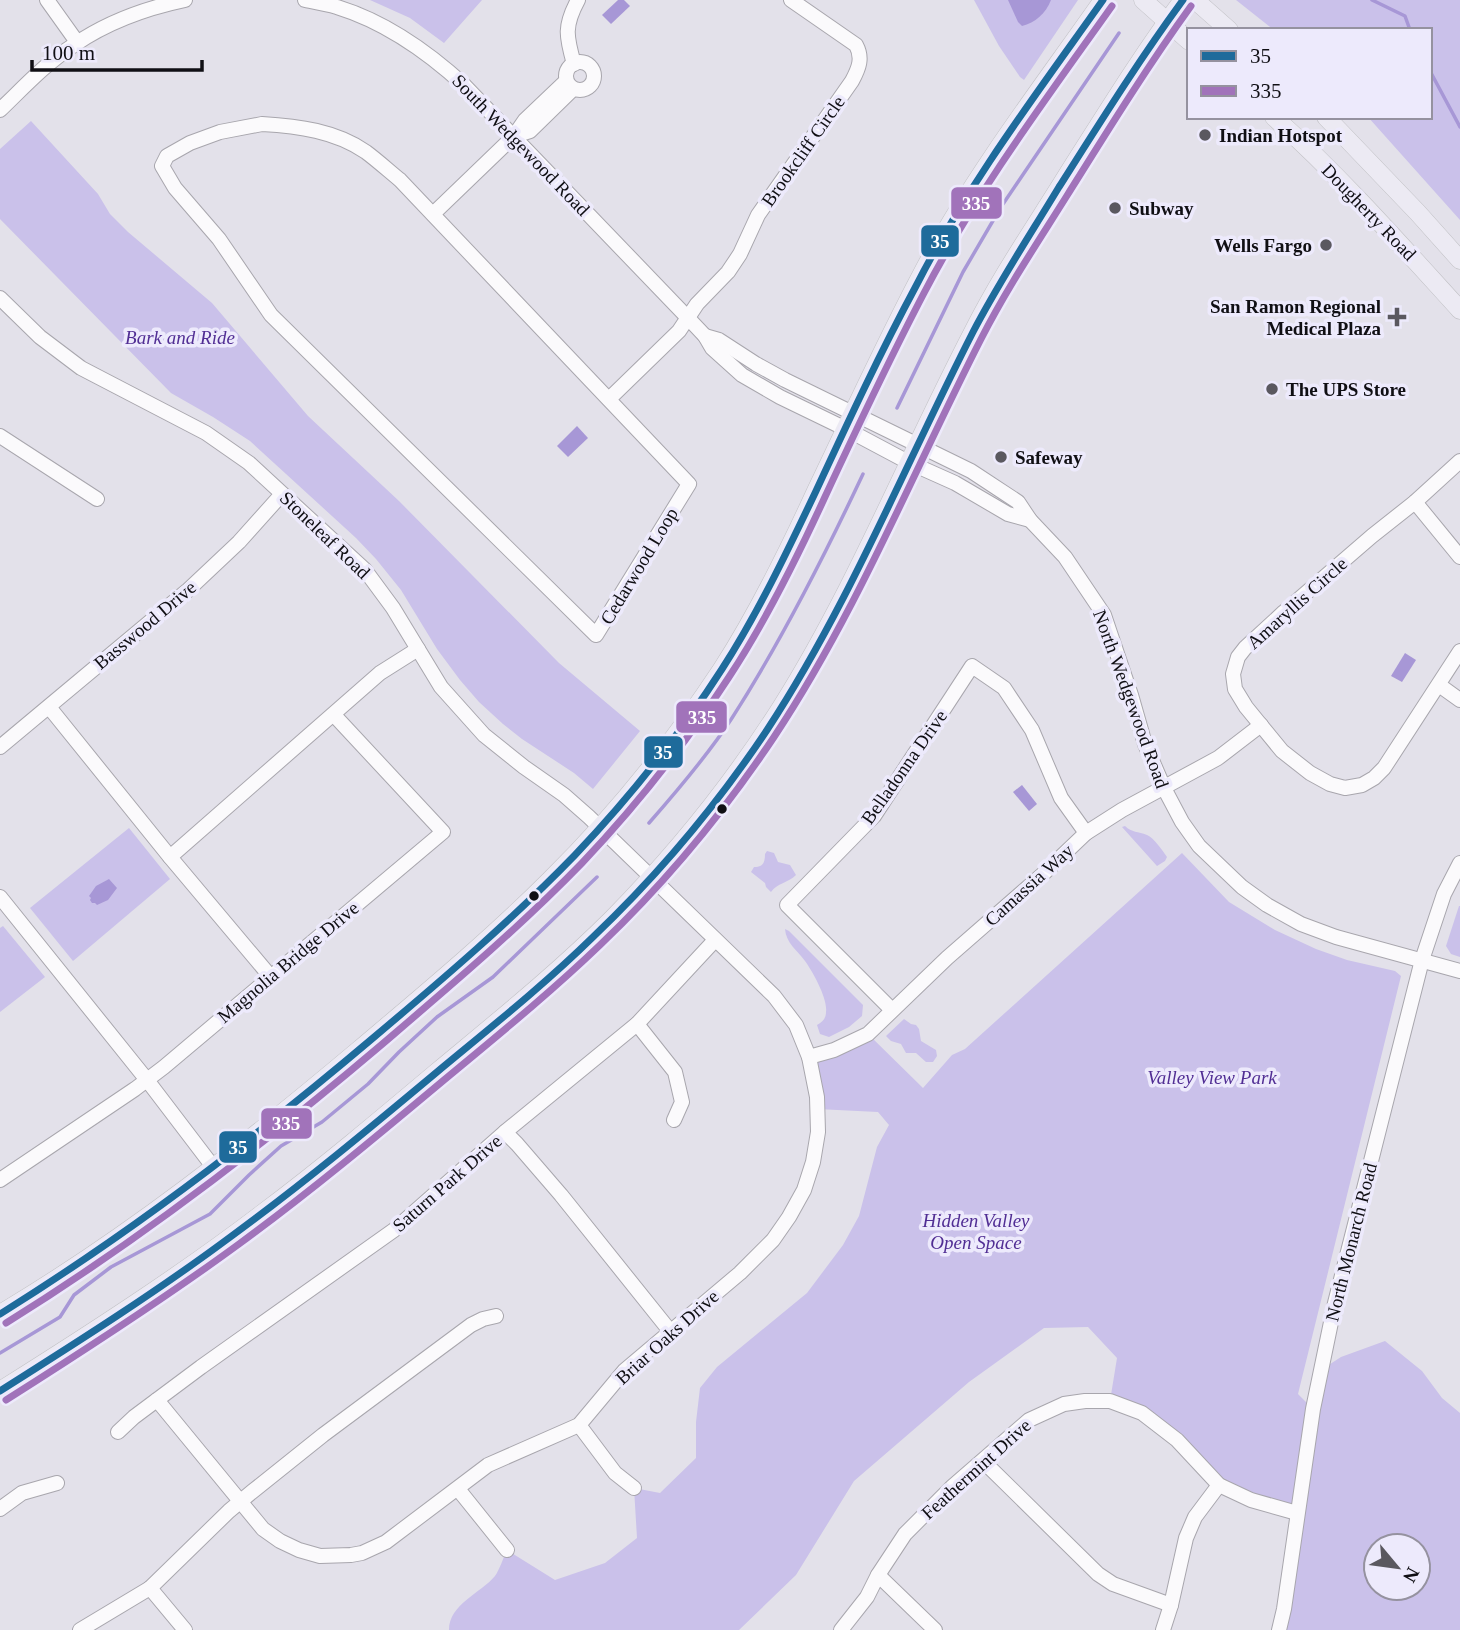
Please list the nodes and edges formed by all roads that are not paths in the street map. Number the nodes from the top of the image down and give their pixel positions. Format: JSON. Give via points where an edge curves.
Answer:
{"nodes":[{"id":1,"x":47,"y":0,"type":"edge"},
{"id":2,"x":184,"y":0,"type":"edge"},
{"id":3,"x":305,"y":0,"type":"edge"},
{"id":4,"x":578,"y":0,"type":"edge"},
{"id":5,"x":790,"y":0,"type":"edge"},
{"id":6,"x":1103,"y":0,"type":"edge"},
{"id":7,"x":1143,"y":0,"type":"edge"},
{"id":8,"x":1183,"y":0,"type":"edge"},
{"id":9,"x":1195,"y":0,"type":"edge"},
{"id":10,"x":1167,"y":22,"type":"junction"},
{"id":11,"x":1227,"y":28,"type":"edge"},
{"id":12,"x":1187,"y":39,"type":"edge"},
{"id":13,"x":77,"y":42,"type":"junction"},
{"id":14,"x":573,"y":64,"type":"junction"},
{"id":15,"x":570,"y":85,"type":"junction"},
{"id":16,"x":0,"y":110,"type":"edge"},
{"id":17,"x":1276,"y":119,"type":"edge"},
{"id":18,"x":1328,"y":119,"type":"edge"},
{"id":19,"x":514,"y":136,"type":"junction"},
{"id":20,"x":433,"y":214,"type":"junction"},
{"id":21,"x":1460,"y":260,"type":"edge"},
{"id":22,"x":0,"y":300,"type":"edge"},
{"id":23,"x":1460,"y":310,"type":"edge"},
{"id":24,"x":688,"y":318,"type":"junction"},
{"id":25,"x":609,"y":399,"type":"junction"},
{"id":26,"x":850,"y":421,"type":"junction"},
{"id":27,"x":0,"y":436,"type":"edge"},
{"id":28,"x":916,"y":445,"type":"junction"},
{"id":29,"x":1460,"y":461,"type":"edge"},
{"id":30,"x":908,"y":462,"type":"junction"},
{"id":31,"x":282,"y":494,"type":"junction"},
{"id":32,"x":97,"y":499,"type":"dead end"},
{"id":33,"x":1415,"y":502,"type":"junction"},
{"id":34,"x":1030,"y":520,"type":"junction"},
{"id":35,"x":1460,"y":557,"type":"edge"},
{"id":36,"x":418,"y":649,"type":"junction"},
{"id":37,"x":1460,"y":651,"type":"edge"},
{"id":38,"x":1439,"y":685,"type":"junction"},
{"id":39,"x":1460,"y":700,"type":"edge"},
{"id":40,"x":49,"y":707,"type":"junction"},
{"id":41,"x":334,"y":715,"type":"junction"},
{"id":42,"x":1261,"y":725,"type":"junction"},
{"id":43,"x":0,"y":747,"type":"edge"},
{"id":44,"x":1164,"y":788,"type":"junction"},
{"id":45,"x":600,"y":828,"type":"junction"},
{"id":46,"x":1086,"y":833,"type":"junction"},
{"id":47,"x":170,"y":857,"type":"junction"},
{"id":48,"x":1460,"y":863,"type":"edge"},
{"id":49,"x":650,"y":878,"type":"junction"},
{"id":50,"x":0,"y":897,"type":"edge"},
{"id":51,"x":715,"y":940,"type":"junction"},
{"id":52,"x":1422,"y":960,"type":"junction"},
{"id":53,"x":1460,"y":971,"type":"edge"},
{"id":54,"x":270,"y":976,"type":"junction"},
{"id":55,"x":892,"y":1010,"type":"junction"},
{"id":56,"x":637,"y":1024,"type":"junction"},
{"id":57,"x":809,"y":1057,"type":"junction"},
{"id":58,"x":147,"y":1080,"type":"junction"},
{"id":59,"x":674,"y":1120,"type":"dead end"},
{"id":60,"x":505,"y":1132,"type":"junction"},
{"id":61,"x":0,"y":1163,"type":"edge"},
{"id":62,"x":214,"y":1168,"type":"junction"},
{"id":63,"x":4,"y":1178,"type":"edge"},
{"id":64,"x":0,"y":1314,"type":"edge"},
{"id":65,"x":496,"y":1316,"type":"dead end"},
{"id":66,"x":670,"y":1331,"type":"junction"},
{"id":67,"x":0,"y":1391,"type":"edge"},
{"id":68,"x":157,"y":1400,"type":"junction"},
{"id":69,"x":579,"y":1425,"type":"junction"},
{"id":70,"x":118,"y":1432,"type":"dead end"},
{"id":71,"x":984,"y":1461,"type":"junction"},
{"id":72,"x":57,"y":1483,"type":"dead end"},
{"id":73,"x":1219,"y":1485,"type":"junction"},
{"id":74,"x":634,"y":1488,"type":"dead end"},
{"id":75,"x":458,"y":1489,"type":"junction"},
{"id":76,"x":240,"y":1502,"type":"junction"},
{"id":77,"x":0,"y":1509,"type":"edge"},
{"id":78,"x":1297,"y":1513,"type":"junction"},
{"id":79,"x":507,"y":1550,"type":"dead end"},
{"id":80,"x":878,"y":1575,"type":"junction"},
{"id":81,"x":150,"y":1588,"type":"junction"},
{"id":82,"x":1171,"y":1605,"type":"junction"},
{"id":83,"x":80,"y":1630,"type":"edge"},
{"id":84,"x":185,"y":1630,"type":"edge"},
{"id":85,"x":841,"y":1630,"type":"edge"},
{"id":86,"x":934,"y":1630,"type":"edge"},
{"id":87,"x":1163,"y":1630,"type":"edge"},
{"id":88,"x":1279,"y":1630,"type":"edge"}],
"edges":[{"from":1,"to":13,"type":"street"},
{"from":2,"to":13,"type":"street","via":[[123,19]]},
{"from":3,"to":19,"type":"street","name":"South Wedgewood Road","via":[[337,7],[408,40],[436,59]]},
{"from":4,"to":14,"type":"street","via":[[566,36]]},
{"from":5,"to":24,"type":"street","name":"Brookcliff Circle","via":[[856,45],[859,66],[758,215],[728,272]]},
{"from":6,"to":26,"type":"main road","via":[[939,242]]},
{"from":7,"to":10,"type":"main road"},
{"from":8,"to":10,"type":"main road"},
{"from":9,"to":11,"type":"main road"},
{"from":10,"to":12,"type":"main road"},
{"from":10,"to":28,"type":"main road","via":[[1015,258]]},
{"from":13,"to":16,"type":"street","via":[[41,69]]},
{"from":14,"to":15,"type":"street","via":[[568,69]]},
{"from":14,"to":15,"type":"street","via":[[587,64],[594,75],[589,87],[581,90]]},
{"from":15,"to":19,"type":"street","via":[[525,120]]},
{"from":17,"to":23,"type":"main road","name":"Dougherty Road","via":[[1389,231]]},
{"from":18,"to":21,"type":"main road","name":"Dougherty Road"},
{"from":19,"to":20,"type":"street"},
{"from":19,"to":24,"type":"street","name":"South Wedgewood Road"},
{"from":20,"to":25,"type":"street","name":"Cedarwood Loop"},
{"from":20,"to":25,"type":"street","name":"Cedarwood Loop","via":[[364,151],[298,126],[262,124],[220,132],[174,151],[162,166],[271,315],[596,635],[689,484]]},
{"from":22,"to":31,"type":"street","name":"Stoneleaf Road","via":[[81,368],[206,433],[236,452]]},
{"from":24,"to":25,"type":"street","name":"Brookcliff Circle"},
{"from":24,"to":26,"type":"street","name":"South Wedgewood Road","via":[[705,336],[719,340]]},
{"from":26,"to":28,"type":"street","name":"North Wedgewood Road"},
{"from":26,"to":30,"type":"street","name":"North Wedgewood Road"},
{"from":26,"to":45,"type":"main road","via":[[787,553],[724,665],[688,719]]},
{"from":27,"to":32,"type":"street"},
{"from":28,"to":30,"type":"main road"},
{"from":28,"to":34,"type":"street","name":"North Wedgewood Road","via":[[1002,491],[1018,502]]},
{"from":29,"to":33,"type":"street","name":"Amaryllis Circle"},
{"from":30,"to":34,"type":"street","name":"North Wedgewood Road","via":[[1008,514]]},
{"from":30,"to":49,"type":"main road","via":[[852,580],[783,705],[700,820]]},
{"from":31,"to":36,"type":"street","name":"Stoneleaf Road","via":[[365,570]]},
{"from":31,"to":40,"type":"street","name":"Basswood Drive","via":[[187,591]]},
{"from":33,"to":35,"type":"street"},
{"from":33,"to":42,"type":"street","name":"Amaryllis Circle","via":[[1284,612],[1238,657],[1235,689]]},
{"from":34,"to":44,"type":"street","name":"North Wedgewood Road","via":[[1065,557],[1104,615],[1145,744]]},
{"from":36,"to":41,"type":"street","via":[[380,673]]},
{"from":36,"to":45,"type":"street","name":"Stoneleaf Road","via":[[442,687],[484,735]]},
{"from":37,"to":38,"type":"street","name":"Amaryllis Circle"},
{"from":38,"to":39,"type":"street"},
{"from":38,"to":42,"type":"street","name":"Amaryllis Circle","via":[[1384,768],[1362,785],[1345,788],[1310,773],[1282,751]]},
{"from":40,"to":43,"type":"street","name":"Basswood Drive"},
{"from":40,"to":47,"type":"street"},
{"from":41,"to":47,"type":"street"},
{"from":41,"to":54,"type":"street","name":"Magnolia Bridge Drive","via":[[443,832]]},
{"from":42,"to":44,"type":"street","name":"Camassia Way","via":[[1219,758]]},
{"from":44,"to":46,"type":"street","name":"Camassia Way"},
{"from":44,"to":52,"type":"street","name":"North Wedgewood Road","via":[[1199,846],[1266,905],[1336,937]]},
{"from":45,"to":49,"type":"street","name":"Briar Oaks Drive"},
{"from":45,"to":62,"type":"main road","via":[[443,979]]},
{"from":46,"to":55,"type":"street","name":"Camassia Way"},
{"from":46,"to":55,"type":"street","name":"Belladonna Drive","via":[[1062,798],[1032,730],[1004,688],[972,666],[874,816],[787,905]]},
{"from":47,"to":54,"type":"street"},
{"from":48,"to":52,"type":"street","name":"North Monarch Road","via":[[1444,894]]},
{"from":49,"to":51,"type":"street","name":"Briar Oaks Drive"},
{"from":49,"to":67,"type":"main road","via":[[534,990],[338,1155],[184,1271]]},
{"from":50,"to":58,"type":"street"},
{"from":51,"to":56,"type":"street","name":"Saturn Park Drive"},
{"from":51,"to":57,"type":"street","name":"Briar Oaks Drive","via":[[774,996],[796,1025]]},
{"from":52,"to":53,"type":"street","name":"North Wedgewood Road"},
{"from":52,"to":78,"type":"street","name":"North Monarch Road","via":[[1335,1303]]},
{"from":54,"to":58,"type":"street","name":"Magnolia Bridge Drive"},
{"from":55,"to":57,"type":"street","name":"Camassia Way","via":[[868,1034]]},
{"from":56,"to":59,"type":"street","via":[[675,1072],[682,1102]]},
{"from":56,"to":60,"type":"street","name":"Saturn Park Drive"},
{"from":57,"to":66,"type":"street","name":"Briar Oaks Drive","via":[[818,1132],[804,1190],[773,1240]]},
{"from":58,"to":62,"type":"street"},
{"from":58,"to":63,"type":"street","name":"Magnolia Bridge Drive"},
{"from":60,"to":66,"type":"street"},
{"from":60,"to":68,"type":"street","name":"Saturn Park Drive","via":[[394,1230]]},
{"from":61,"to":63,"type":"street"},
{"from":62,"to":64,"type":"main road","via":[[72,1270]]},
{"from":65,"to":76,"type":"street","via":[[461,1333]]},
{"from":66,"to":69,"type":"street","name":"Briar Oaks Drive","via":[[625,1370]]},
{"from":68,"to":70,"type":"street","name":"Saturn Park Drive"},
{"from":68,"to":76,"type":"street","name":"Briar Oaks Drive"},
{"from":69,"to":74,"type":"street","via":[[615,1473]]},
{"from":69,"to":75,"type":"street","name":"Briar Oaks Drive","via":[[488,1465]]},
{"from":71,"to":73,"type":"street","name":"Feathermint Drive","via":[[1029,1420],[1064,1404],[1110,1401],[1151,1419]]},
{"from":71,"to":80,"type":"street","name":"Feathermint Drive","via":[[905,1534]]},
{"from":71,"to":82,"type":"street","via":[[1098,1574]]},
{"from":72,"to":77,"type":"street","via":[[22,1493]]},
{"from":73,"to":78,"type":"street","name":"Feathermint Drive"},
{"from":73,"to":82,"type":"street","via":[[1186,1538]]},
{"from":75,"to":76,"type":"street","name":"Briar Oaks Drive","via":[[386,1542],[339,1557],[320,1556],[279,1541]]},
{"from":75,"to":79,"type":"street"},
{"from":76,"to":81,"type":"street"},
{"from":78,"to":88,"type":"street","name":"North Monarch Road"},
{"from":80,"to":85,"type":"street","name":"Feathermint Drive"},
{"from":80,"to":86,"type":"street"},
{"from":81,"to":83,"type":"street"},
{"from":81,"to":84,"type":"street"},
{"from":82,"to":87,"type":"street"}]}
